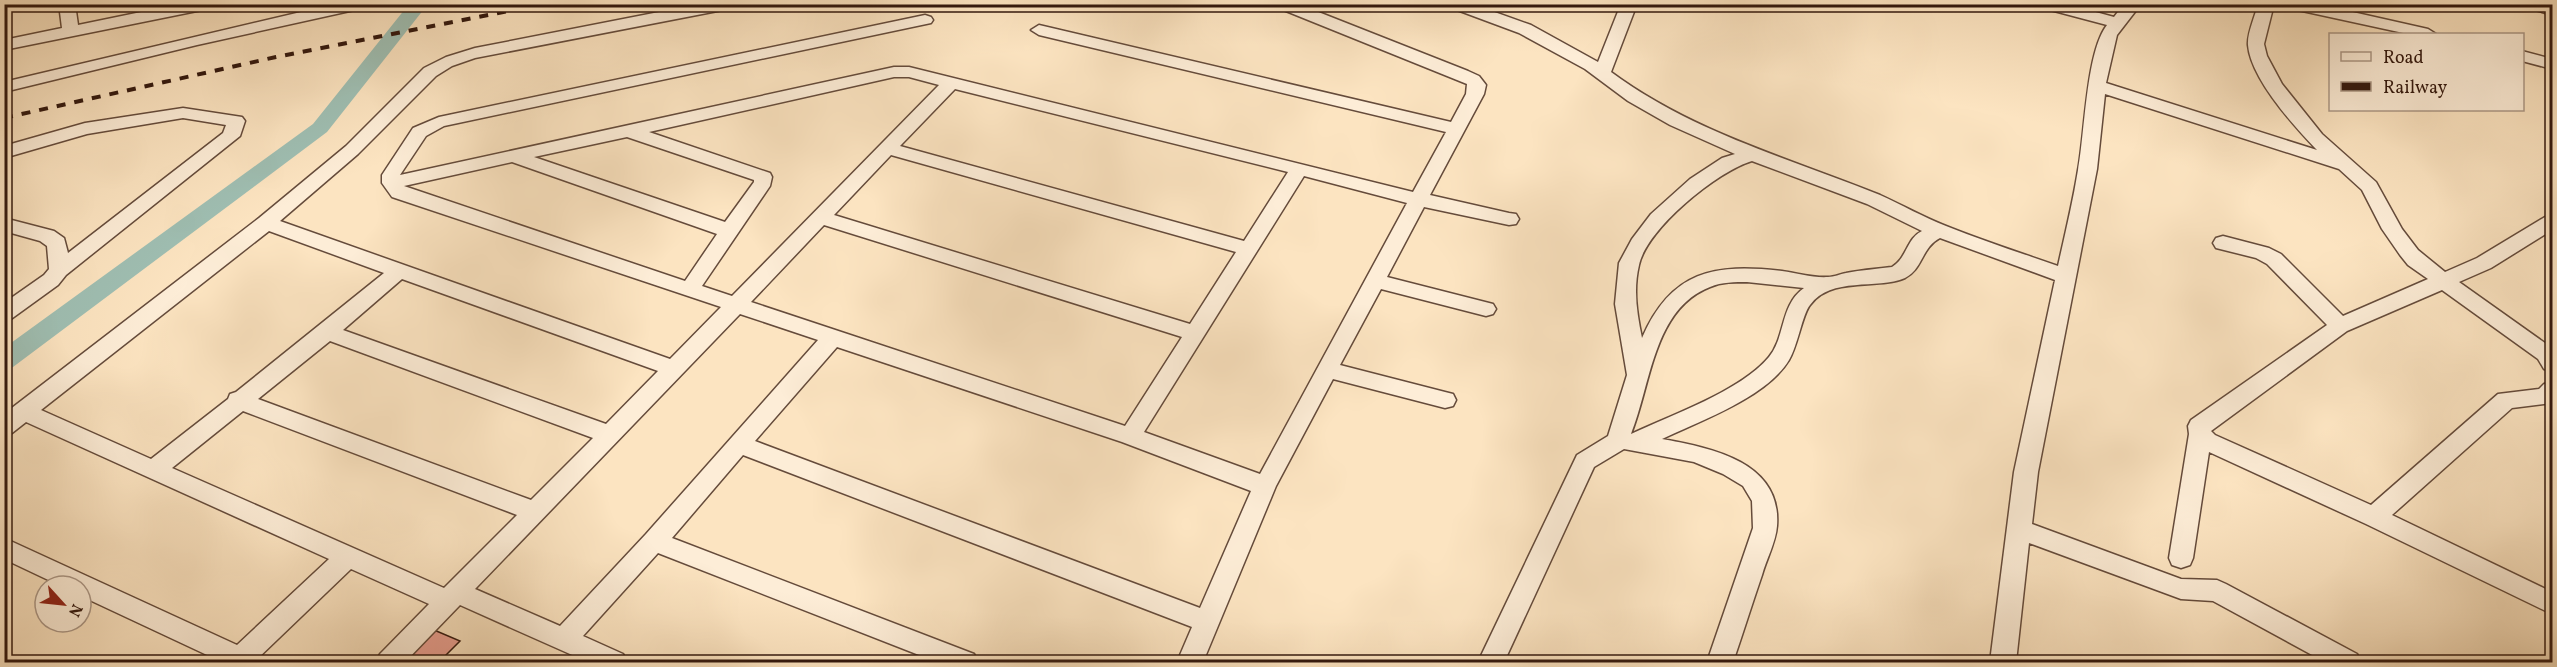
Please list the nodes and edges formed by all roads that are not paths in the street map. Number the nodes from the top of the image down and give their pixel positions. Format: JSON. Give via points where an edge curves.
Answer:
{"nodes":[{"id":1,"x":67,"y":4,"type":"edge"},
{"id":2,"x":359,"y":4,"type":"edge"},
{"id":3,"x":728,"y":4,"type":"edge"},
{"id":4,"x":1282,"y":4,"type":"edge"},
{"id":5,"x":1455,"y":4,"type":"edge"},
{"id":6,"x":1517,"y":4,"type":"edge"},
{"id":7,"x":1629,"y":4,"type":"edge"},
{"id":8,"x":2045,"y":4,"type":"edge"},
{"id":9,"x":2133,"y":4,"type":"edge"},
{"id":10,"x":2266,"y":4,"type":"edge"},
{"id":11,"x":2293,"y":4,"type":"edge"},
{"id":12,"x":2531,"y":4,"type":"edge"},
{"id":13,"x":198,"y":5,"type":"edge"},
{"id":14,"x":341,"y":7,"type":"edge"},
{"id":15,"x":2552,"y":8,"type":"edge"},
{"id":16,"x":926,"y":20,"type":"dead end"},
{"id":17,"x":1508,"y":22,"type":"junction"},
{"id":18,"x":2117,"y":22,"type":"junction"},
{"id":19,"x":1039,"y":30,"type":"dead end"},
{"id":20,"x":71,"y":32,"type":"junction"},
{"id":21,"x":2424,"y":33,"type":"edge"},
{"id":22,"x":4,"y":45,"type":"edge"},
{"id":23,"x":2524,"y":56,"type":"edge"},
{"id":24,"x":2553,"y":64,"type":"edge"},
{"id":25,"x":1602,"y":73,"type":"junction"},
{"id":26,"x":952,"y":82,"type":"junction"},
{"id":27,"x":2097,"y":86,"type":"junction"},
{"id":28,"x":4,"y":87,"type":"edge"},
{"id":29,"x":1456,"y":129,"type":"junction"},
{"id":30,"x":628,"y":131,"type":"junction"},
{"id":31,"x":886,"y":148,"type":"junction"},
{"id":32,"x":4,"y":152,"type":"edge"},
{"id":33,"x":1753,"y":155,"type":"junction"},
{"id":34,"x":514,"y":157,"type":"junction"},
{"id":35,"x":2345,"y":165,"type":"junction"},
{"id":36,"x":1299,"y":169,"type":"junction"},
{"id":37,"x":391,"y":183,"type":"junction"},
{"id":38,"x":1418,"y":199,"type":"junction"},
{"id":39,"x":819,"y":217,"type":"junction"},
{"id":40,"x":1509,"y":219,"type":"dead end"},
{"id":41,"x":2553,"y":222,"type":"edge"},
{"id":42,"x":266,"y":223,"type":"junction"},
{"id":43,"x":4,"y":224,"type":"edge"},
{"id":44,"x":730,"y":231,"type":"junction"},
{"id":45,"x":1939,"y":231,"type":"junction"},
{"id":46,"x":2223,"y":243,"type":"dead end"},
{"id":47,"x":1249,"y":249,"type":"junction"},
{"id":48,"x":59,"y":270,"type":"junction"},
{"id":49,"x":399,"y":271,"type":"junction"},
{"id":50,"x":2066,"y":276,"type":"junction"},
{"id":51,"x":2442,"y":280,"type":"junction"},
{"id":52,"x":1375,"y":281,"type":"junction"},
{"id":53,"x":1828,"y":284,"type":"junction"},
{"id":54,"x":690,"y":288,"type":"junction"},
{"id":55,"x":737,"y":304,"type":"junction"},
{"id":56,"x":1486,"y":309,"type":"dead end"},
{"id":57,"x":4,"y":314,"type":"edge"},
{"id":58,"x":2340,"y":326,"type":"junction"},
{"id":59,"x":327,"y":332,"type":"junction"},
{"id":60,"x":1195,"y":333,"type":"junction"},
{"id":61,"x":834,"y":336,"type":"junction"},
{"id":62,"x":2553,"y":363,"type":"edge"},
{"id":63,"x":674,"y":369,"type":"junction"},
{"id":64,"x":1327,"y":370,"type":"junction"},
{"id":65,"x":1638,"y":375,"type":"junction"},
{"id":66,"x":2553,"y":390,"type":"edge"},
{"id":67,"x":238,"y":400,"type":"junction"},
{"id":68,"x":1445,"y":400,"type":"dead end"},
{"id":69,"x":24,"y":412,"type":"junction"},
{"id":70,"x":4,"y":427,"type":"edge"},
{"id":71,"x":2200,"y":434,"type":"junction"},
{"id":72,"x":610,"y":435,"type":"junction"},
{"id":73,"x":1130,"y":436,"type":"junction"},
{"id":74,"x":1625,"y":442,"type":"junction"},
{"id":75,"x":740,"y":444,"type":"junction"},
{"id":76,"x":153,"y":470,"type":"junction"},
{"id":77,"x":1265,"y":486,"type":"junction"},
{"id":78,"x":536,"y":513,"type":"junction"},
{"id":79,"x":2374,"y":517,"type":"junction"},
{"id":80,"x":2019,"y":529,"type":"junction"},
{"id":81,"x":654,"y":541,"type":"junction"},
{"id":82,"x":4,"y":548,"type":"edge"},
{"id":83,"x":349,"y":556,"type":"junction"},
{"id":84,"x":2181,"y":558,"type":"dead end"},
{"id":85,"x":454,"y":597,"type":"junction"},
{"id":86,"x":2553,"y":604,"type":"edge"},
{"id":87,"x":1207,"y":622,"type":"junction"},
{"id":88,"x":563,"y":640,"type":"junction"},
{"id":89,"x":239,"y":661,"type":"edge"},
{"id":90,"x":389,"y":663,"type":"edge"},
{"id":91,"x":614,"y":663,"type":"edge"},
{"id":92,"x":965,"y":663,"type":"edge"},
{"id":93,"x":1190,"y":663,"type":"edge"},
{"id":94,"x":1491,"y":663,"type":"edge"},
{"id":95,"x":1720,"y":663,"type":"edge"},
{"id":96,"x":2003,"y":663,"type":"edge"},
{"id":97,"x":2349,"y":663,"type":"edge"}],
"edges":[{"from":1,"to":20,"type":"street"},
{"from":2,"to":14,"type":"street"},
{"from":3,"to":42,"type":"street","via":[[448,61],[430,72],[352,150]]},
{"from":4,"to":29,"type":"street","via":[[1473,80],[1477,85],[1475,94]]},
{"from":5,"to":17,"type":"street"},
{"from":6,"to":17,"type":"street"},
{"from":7,"to":25,"type":"street"},
{"from":8,"to":18,"type":"street"},
{"from":9,"to":18,"type":"street"},
{"from":10,"to":35,"type":"street","via":[[2256,42],[2259,57],[2300,121]]},
{"from":11,"to":21,"type":"street"},
{"from":12,"to":15,"type":"street"},
{"from":13,"to":20,"type":"street"},
{"from":14,"to":28,"type":"street"},
{"from":16,"to":37,"type":"street","via":[[439,122],[419,132]]},
{"from":17,"to":25,"type":"street"},
{"from":18,"to":27,"type":"street","via":[[2109,34]]},
{"from":19,"to":29,"type":"street"},
{"from":20,"to":22,"type":"street"},
{"from":23,"to":24,"type":"street"},
{"from":25,"to":33,"type":"street","via":[[1634,98],[1676,121]]},
{"from":26,"to":30,"type":"street","via":[[894,72]]},
{"from":26,"to":31,"type":"street"},
{"from":26,"to":36,"type":"street"},
{"from":27,"to":35,"type":"street"},
{"from":27,"to":50,"type":"street","via":[[2088,169]]},
{"from":29,"to":38,"type":"street"},
{"from":30,"to":34,"type":"street"},
{"from":30,"to":44,"type":"street","via":[[763,177]]},
{"from":31,"to":39,"type":"street"},
{"from":31,"to":47,"type":"street"},
{"from":32,"to":48,"type":"street","via":[[85,129],[183,113],[236,121],[231,136]]},
{"from":33,"to":45,"type":"street","via":[[1874,200]]},
{"from":33,"to":65,"type":"street","via":[[1729,162],[1697,183],[1659,219],[1629,263],[1625,304]]},
{"from":34,"to":37,"type":"street"},
{"from":34,"to":44,"type":"street"},
{"from":35,"to":51,"type":"street","via":[[2379,199],[2400,244]]},
{"from":36,"to":38,"type":"street"},
{"from":36,"to":47,"type":"street"},
{"from":37,"to":54,"type":"street","via":[[399,193]]},
{"from":38,"to":40,"type":"street"},
{"from":38,"to":52,"type":"street"},
{"from":39,"to":55,"type":"street"},
{"from":39,"to":60,"type":"street"},
{"from":41,"to":51,"type":"street","via":[[2484,263]]},
{"from":42,"to":49,"type":"street"},
{"from":42,"to":69,"type":"street"},
{"from":43,"to":48,"type":"street","via":[[57,243]]},
{"from":44,"to":54,"type":"street"},
{"from":45,"to":50,"type":"street"},
{"from":45,"to":53,"type":"street","via":[[1922,239],[1906,267],[1897,273]]},
{"from":46,"to":58,"type":"street","via":[[2274,259]]},
{"from":47,"to":60,"type":"street"},
{"from":48,"to":57,"type":"street"},
{"from":49,"to":59,"type":"street"},
{"from":49,"to":63,"type":"street"},
{"from":50,"to":80,"type":"street","via":[[2026,472]]},
{"from":51,"to":58,"type":"street"},
{"from":51,"to":62,"type":"street"},
{"from":52,"to":56,"type":"street"},
{"from":52,"to":64,"type":"street"},
{"from":53,"to":65,"type":"street","via":[[1755,276],[1699,281],[1672,302]]},
{"from":53,"to":74,"type":"street","via":[[1800,302],[1781,357],[1770,371],[1733,394]]},
{"from":54,"to":55,"type":"street"},
{"from":55,"to":61,"type":"street"},
{"from":55,"to":63,"type":"street"},
{"from":58,"to":71,"type":"street","via":[[2199,426]]},
{"from":59,"to":67,"type":"street"},
{"from":59,"to":72,"type":"street"},
{"from":60,"to":73,"type":"street"},
{"from":61,"to":73,"type":"street"},
{"from":61,"to":75,"type":"street"},
{"from":63,"to":72,"type":"street"},
{"from":64,"to":68,"type":"street"},
{"from":64,"to":77,"type":"street"},
{"from":65,"to":74,"type":"street","via":[[1625,422]]},
{"from":66,"to":79,"type":"street","via":[[2545,398],[2506,400]]},
{"from":67,"to":76,"type":"street"},
{"from":67,"to":78,"type":"street"},
{"from":69,"to":70,"type":"street"},
{"from":69,"to":76,"type":"street"},
{"from":71,"to":79,"type":"street","via":[[2207,441]]},
{"from":71,"to":84,"type":"street"},
{"from":72,"to":78,"type":"street"},
{"from":73,"to":77,"type":"street"},
{"from":74,"to":94,"type":"street","via":[[1585,461]]},
{"from":74,"to":95,"type":"street","via":[[1697,454],[1731,468],[1751,480],[1764,500],[1765,528]]},
{"from":75,"to":81,"type":"street"},
{"from":75,"to":87,"type":"street"},
{"from":76,"to":83,"type":"street"},
{"from":77,"to":87,"type":"street"},
{"from":78,"to":85,"type":"street"},
{"from":79,"to":86,"type":"street"},
{"from":80,"to":96,"type":"street"},
{"from":80,"to":97,"type":"street","via":[[2181,589],[2217,591]]},
{"from":81,"to":88,"type":"street"},
{"from":81,"to":92,"type":"street"},
{"from":82,"to":89,"type":"street"},
{"from":83,"to":85,"type":"street"},
{"from":83,"to":89,"type":"street"},
{"from":85,"to":88,"type":"street"},
{"from":85,"to":90,"type":"street"},
{"from":87,"to":93,"type":"street"},
{"from":88,"to":91,"type":"street"}]}
